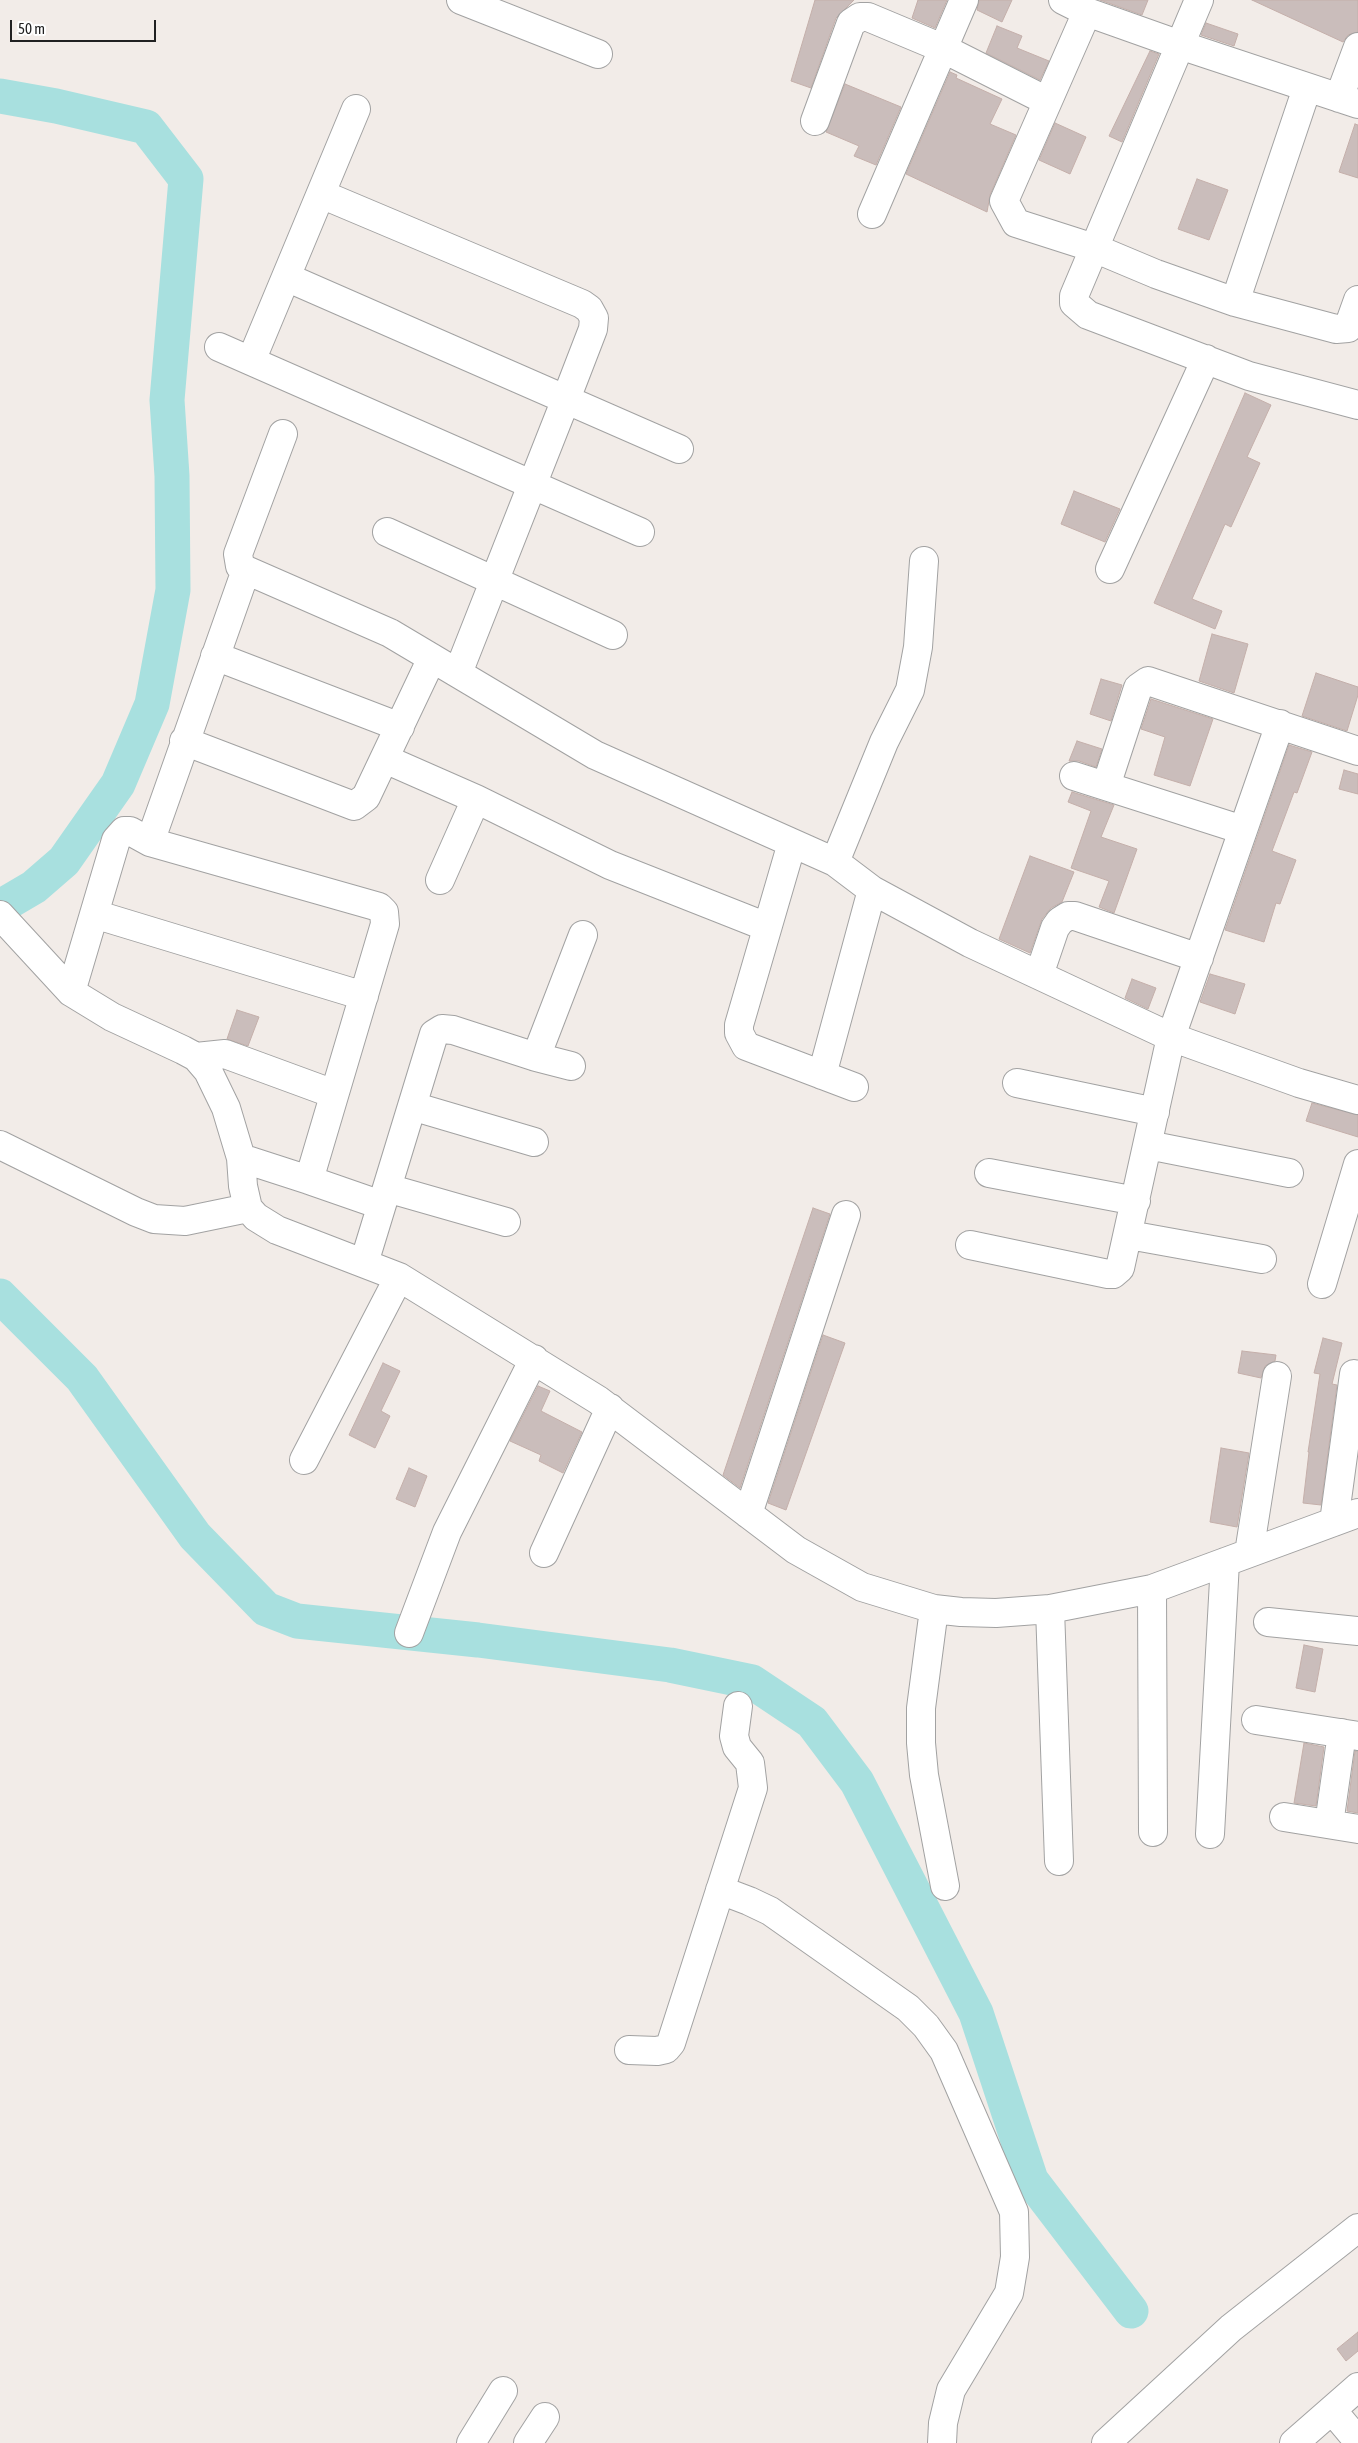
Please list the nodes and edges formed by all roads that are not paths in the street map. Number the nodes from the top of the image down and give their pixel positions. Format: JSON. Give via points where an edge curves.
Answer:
{"nodes":[{"id":1,"x":461,"y":0,"type":"edge"},
{"id":2,"x":964,"y":0,"type":"edge"},
{"id":3,"x":1063,"y":0,"type":"edge"},
{"id":4,"x":1199,"y":0,"type":"edge"},
{"id":5,"x":1087,"y":12,"type":"junction"},
{"id":6,"x":1180,"y":45,"type":"junction"},
{"id":7,"x":1358,"y":47,"type":"edge"},
{"id":8,"x":942,"y":48,"type":"junction"},
{"id":9,"x":598,"y":54,"type":"dead end"},
{"id":10,"x":1307,"y":88,"type":"junction"},
{"id":11,"x":1348,"y":101,"type":"edge"},
{"id":12,"x":1047,"y":102,"type":"junction"},
{"id":13,"x":356,"y":108,"type":"dead end"},
{"id":14,"x":815,"y":121,"type":"dead end"},
{"id":15,"x":321,"y":194,"type":"junction"},
{"id":16,"x":872,"y":214,"type":"dead end"},
{"id":17,"x":1094,"y":248,"type":"junction"},
{"id":18,"x":286,"y":277,"type":"junction"},
{"id":19,"x":1358,"y":300,"type":"edge"},
{"id":20,"x":1235,"y":302,"type":"junction"},
{"id":21,"x":219,"y":347,"type":"dead end"},
{"id":22,"x":1206,"y":360,"type":"junction"},
{"id":23,"x":250,"y":361,"type":"junction"},
{"id":24,"x":566,"y":399,"type":"junction"},
{"id":25,"x":1358,"y":405,"type":"edge"},
{"id":26,"x":284,"y":434,"type":"dead end"},
{"id":27,"x":679,"y":449,"type":"dead end"},
{"id":28,"x":533,"y":485,"type":"junction"},
{"id":29,"x":387,"y":532,"type":"dead end"},
{"id":30,"x":640,"y":532,"type":"dead end"},
{"id":31,"x":924,"y":561,"type":"dead end"},
{"id":32,"x":1110,"y":569,"type":"dead end"},
{"id":33,"x":246,"y":570,"type":"junction"},
{"id":34,"x":495,"y":580,"type":"junction"},
{"id":35,"x":613,"y":635,"type":"dead end"},
{"id":36,"x":215,"y":656,"type":"junction"},
{"id":37,"x":432,"y":658,"type":"junction"},
{"id":38,"x":458,"y":673,"type":"junction"},
{"id":39,"x":1280,"y":724,"type":"junction"},
{"id":40,"x":400,"y":727,"type":"junction"},
{"id":41,"x":184,"y":742,"type":"junction"},
{"id":42,"x":1358,"y":751,"type":"edge"},
{"id":43,"x":384,"y":759,"type":"junction"},
{"id":44,"x":1074,"y":776,"type":"dead end"},
{"id":45,"x":1106,"y":786,"type":"junction"},
{"id":46,"x":476,"y":799,"type":"junction"},
{"id":47,"x":1243,"y":830,"type":"junction"},
{"id":48,"x":150,"y":842,"type":"junction"},
{"id":49,"x":792,"y":843,"type":"junction"},
{"id":50,"x":835,"y":862,"type":"junction"},
{"id":51,"x":440,"y":880,"type":"dead end"},
{"id":52,"x":872,"y":890,"type":"junction"},
{"id":53,"x":94,"y":914,"type":"junction"},
{"id":54,"x":0,"y":915,"type":"edge"},
{"id":55,"x":767,"y":927,"type":"junction"},
{"id":56,"x":583,"y":935,"type":"dead end"},
{"id":57,"x":1199,"y":958,"type":"junction"},
{"id":58,"x":1039,"y":975,"type":"junction"},
{"id":59,"x":71,"y":992,"type":"junction"},
{"id":60,"x":364,"y":996,"type":"junction"},
{"id":61,"x":1171,"y":1038,"type":"junction"},
{"id":62,"x":536,"y":1056,"type":"junction"},
{"id":63,"x":196,"y":1057,"type":"junction"},
{"id":64,"x":571,"y":1066,"type":"dead end"},
{"id":65,"x":822,"y":1075,"type":"junction"},
{"id":66,"x":1017,"y":1083,"type":"dead end"},
{"id":67,"x":854,"y":1088,"type":"dead end"},
{"id":68,"x":334,"y":1094,"type":"junction"},
{"id":69,"x":1358,"y":1100,"type":"edge"},
{"id":70,"x":412,"y":1106,"type":"junction"},
{"id":71,"x":1155,"y":1112,"type":"junction"},
{"id":72,"x":534,"y":1142,"type":"dead end"},
{"id":73,"x":0,"y":1145,"type":"edge"},
{"id":74,"x":1148,"y":1145,"type":"junction"},
{"id":75,"x":241,"y":1158,"type":"junction"},
{"id":76,"x":1358,"y":1164,"type":"edge"},
{"id":77,"x":988,"y":1173,"type":"dead end"},
{"id":78,"x":1289,"y":1173,"type":"dead end"},
{"id":79,"x":309,"y":1180,"type":"junction"},
{"id":80,"x":384,"y":1196,"type":"junction"},
{"id":81,"x":1136,"y":1201,"type":"junction"},
{"id":82,"x":248,"y":1208,"type":"junction"},
{"id":83,"x":846,"y":1215,"type":"dead end"},
{"id":84,"x":506,"y":1222,"type":"dead end"},
{"id":85,"x":1129,"y":1235,"type":"junction"},
{"id":86,"x":970,"y":1245,"type":"dead end"},
{"id":87,"x":1262,"y":1259,"type":"dead end"},
{"id":88,"x":364,"y":1263,"type":"junction"},
{"id":89,"x":399,"y":1277,"type":"junction"},
{"id":90,"x":1322,"y":1284,"type":"dead end"},
{"id":91,"x":534,"y":1359,"type":"junction"},
{"id":92,"x":1354,"y":1374,"type":"dead end"},
{"id":93,"x":1277,"y":1376,"type":"dead end"},
{"id":94,"x":610,"y":1408,"type":"junction"},
{"id":95,"x":304,"y":1460,"type":"dead end"},
{"id":96,"x":748,"y":1514,"type":"junction"},
{"id":97,"x":1346,"y":1518,"type":"edge"},
{"id":98,"x":544,"y":1553,"type":"dead end"},
{"id":99,"x":1237,"y":1558,"type":"junction"},
{"id":100,"x":1152,"y":1589,"type":"junction"},
{"id":101,"x":934,"y":1608,"type":"junction"},
{"id":102,"x":1050,"y":1609,"type":"junction"},
{"id":103,"x":1268,"y":1622,"type":"dead end"},
{"id":104,"x":1358,"y":1631,"type":"edge"},
{"id":105,"x":409,"y":1633,"type":"dead end"},
{"id":106,"x":738,"y":1706,"type":"dead end"},
{"id":107,"x":1256,"y":1720,"type":"dead end"},
{"id":108,"x":1353,"y":1731,"type":"edge"},
{"id":109,"x":1284,"y":1817,"type":"dead end"},
{"id":110,"x":1329,"y":1824,"type":"junction"},
{"id":111,"x":1358,"y":1829,"type":"edge"},
{"id":112,"x":1153,"y":1832,"type":"dead end"},
{"id":113,"x":1210,"y":1834,"type":"dead end"},
{"id":114,"x":1059,"y":1861,"type":"dead end"},
{"id":115,"x":945,"y":1886,"type":"dead end"},
{"id":116,"x":720,"y":1890,"type":"junction"},
{"id":117,"x":629,"y":2050,"type":"dead end"},
{"id":118,"x":1358,"y":2228,"type":"edge"},
{"id":119,"x":1358,"y":2387,"type":"edge"},
{"id":120,"x":503,"y":2391,"type":"dead end"},
{"id":121,"x":1332,"y":2410,"type":"junction"},
{"id":122,"x":546,"y":2417,"type":"dead end"},
{"id":123,"x":1358,"y":2441,"type":"edge"},
{"id":124,"x":471,"y":2443,"type":"edge"},
{"id":125,"x":528,"y":2443,"type":"edge"},
{"id":126,"x":942,"y":2443,"type":"edge"},
{"id":127,"x":1106,"y":2443,"type":"edge"},
{"id":128,"x":1294,"y":2443,"type":"edge"}],
"edges":[{"from":1,"to":9,"type":"street"},
{"from":2,"to":8,"type":"street"},
{"from":3,"to":5,"type":"street"},
{"from":4,"to":6,"type":"street"},
{"from":5,"to":6,"type":"street"},
{"from":5,"to":12,"type":"street"},
{"from":6,"to":10,"type":"street"},
{"from":6,"to":17,"type":"street"},
{"from":7,"to":11,"type":"street"},
{"from":8,"to":12,"type":"street"},
{"from":8,"to":14,"type":"street","via":[[868,17],[855,19]]},
{"from":8,"to":16,"type":"street"},
{"from":10,"to":11,"type":"street"},
{"from":10,"to":20,"type":"street"},
{"from":12,"to":17,"type":"street","via":[[1004,201],[1016,223]]},
{"from":13,"to":15,"type":"street"},
{"from":15,"to":18,"type":"street"},
{"from":15,"to":24,"type":"street","via":[[589,309],[594,318],[593,329]]},
{"from":17,"to":20,"type":"street"},
{"from":17,"to":22,"type":"street","via":[[1074,296],[1078,309]]},
{"from":18,"to":23,"type":"street"},
{"from":18,"to":24,"type":"street"},
{"from":19,"to":20,"type":"street","via":[[1351,322],[1343,330]]},
{"from":21,"to":23,"type":"street"},
{"from":22,"to":25,"type":"street","via":[[1249,376]]},
{"from":22,"to":32,"type":"street"},
{"from":23,"to":28,"type":"street"},
{"from":24,"to":27,"type":"street"},
{"from":24,"to":28,"type":"street"},
{"from":26,"to":33,"type":"street","via":[[238,554],[240,566]]},
{"from":28,"to":30,"type":"street"},
{"from":28,"to":34,"type":"street"},
{"from":29,"to":34,"type":"street"},
{"from":31,"to":50,"type":"street","via":[[918,647],[910,690],[884,742]]},
{"from":33,"to":36,"type":"street"},
{"from":33,"to":37,"type":"street","via":[[370,623]]},
{"from":34,"to":35,"type":"street"},
{"from":34,"to":38,"type":"street"},
{"from":36,"to":40,"type":"street"},
{"from":36,"to":41,"type":"street"},
{"from":37,"to":38,"type":"street"},
{"from":37,"to":40,"type":"street"},
{"from":38,"to":49,"type":"street","via":[[595,755]]},
{"from":39,"to":42,"type":"street"},
{"from":39,"to":45,"type":"street","via":[[1153,681],[1142,682]]},
{"from":39,"to":47,"type":"street"},
{"from":40,"to":43,"type":"street"},
{"from":41,"to":43,"type":"street","via":[[354,806],[366,798]]},
{"from":41,"to":48,"type":"street"},
{"from":43,"to":46,"type":"street"},
{"from":44,"to":45,"type":"street"},
{"from":45,"to":47,"type":"street"},
{"from":46,"to":51,"type":"street"},
{"from":46,"to":55,"type":"street","via":[[610,865]]},
{"from":47,"to":57,"type":"street"},
{"from":48,"to":53,"type":"street","via":[[130,831],[120,834]]},
{"from":48,"to":60,"type":"street","via":[[379,907],[384,912],[386,924]]},
{"from":49,"to":50,"type":"street"},
{"from":49,"to":55,"type":"street"},
{"from":50,"to":52,"type":"street"},
{"from":52,"to":58,"type":"street","via":[[922,919]]},
{"from":52,"to":65,"type":"street"},
{"from":53,"to":59,"type":"street"},
{"from":53,"to":60,"type":"street"},
{"from":54,"to":59,"type":"street"},
{"from":55,"to":65,"type":"street","via":[[739,1025],[741,1040],[746,1046]]},
{"from":56,"to":62,"type":"street"},
{"from":57,"to":58,"type":"street","via":[[1068,916],[1055,928]]},
{"from":57,"to":61,"type":"street"},
{"from":58,"to":61,"type":"street"},
{"from":59,"to":63,"type":"street","via":[[112,1017]]},
{"from":60,"to":68,"type":"street"},
{"from":61,"to":69,"type":"street","via":[[1299,1084]]},
{"from":61,"to":71,"type":"street"},
{"from":62,"to":64,"type":"street"},
{"from":62,"to":70,"type":"street","via":[[442,1029],[434,1034]]},
{"from":63,"to":68,"type":"street","via":[[225,1054]]},
{"from":63,"to":75,"type":"street","via":[[216,1085]]},
{"from":65,"to":67,"type":"street"},
{"from":66,"to":71,"type":"street"},
{"from":68,"to":79,"type":"street"},
{"from":70,"to":72,"type":"street"},
{"from":70,"to":80,"type":"street"},
{"from":71,"to":74,"type":"street"},
{"from":73,"to":82,"type":"street","via":[[154,1219],[185,1221]]},
{"from":74,"to":78,"type":"street"},
{"from":74,"to":81,"type":"street"},
{"from":75,"to":79,"type":"street"},
{"from":75,"to":82,"type":"street"},
{"from":76,"to":90,"type":"street"},
{"from":77,"to":81,"type":"street"},
{"from":79,"to":80,"type":"street"},
{"from":80,"to":84,"type":"street"},
{"from":80,"to":88,"type":"street"},
{"from":81,"to":85,"type":"street"},
{"from":82,"to":88,"type":"street","via":[[277,1230]]},
{"from":83,"to":96,"type":"street"},
{"from":85,"to":86,"type":"street","via":[[1123,1262],[1113,1274]]},
{"from":85,"to":87,"type":"street"},
{"from":88,"to":89,"type":"street"},
{"from":89,"to":91,"type":"street"},
{"from":89,"to":95,"type":"street"},
{"from":91,"to":94,"type":"street"},
{"from":91,"to":105,"type":"street","via":[[447,1532]]},
{"from":92,"to":97,"type":"street"},
{"from":93,"to":99,"type":"street"},
{"from":94,"to":96,"type":"street"},
{"from":94,"to":98,"type":"street"},
{"from":96,"to":101,"type":"street","via":[[796,1550],[844,1578],[862,1587]]},
{"from":97,"to":99,"type":"street"},
{"from":99,"to":100,"type":"street"},
{"from":99,"to":113,"type":"street"},
{"from":100,"to":102,"type":"street"},
{"from":100,"to":112,"type":"street"},
{"from":101,"to":102,"type":"street","via":[[996,1613]]},
{"from":101,"to":115,"type":"street","via":[[921,1708],[921,1743]]},
{"from":102,"to":114,"type":"street"},
{"from":103,"to":104,"type":"street"},
{"from":106,"to":116,"type":"street","via":[[734,1736],[737,1747],[750,1763],[753,1788]]},
{"from":107,"to":108,"type":"street"},
{"from":108,"to":110,"type":"street"},
{"from":109,"to":110,"type":"street"},
{"from":110,"to":111,"type":"street"},
{"from":116,"to":117,"type":"street","via":[[671,2043],[666,2049],[657,2051]]},
{"from":116,"to":126,"type":"street","via":[[770,1911],[908,2008],[926,2026],[944,2051],[1014,2212],[1015,2256],[1009,2293],[951,2390]]},
{"from":118,"to":127,"type":"street","via":[[1231,2328]]},
{"from":119,"to":121,"type":"street"},
{"from":120,"to":124,"type":"street"},
{"from":121,"to":123,"type":"street"},
{"from":121,"to":128,"type":"street"},
{"from":122,"to":125,"type":"street"}]}
